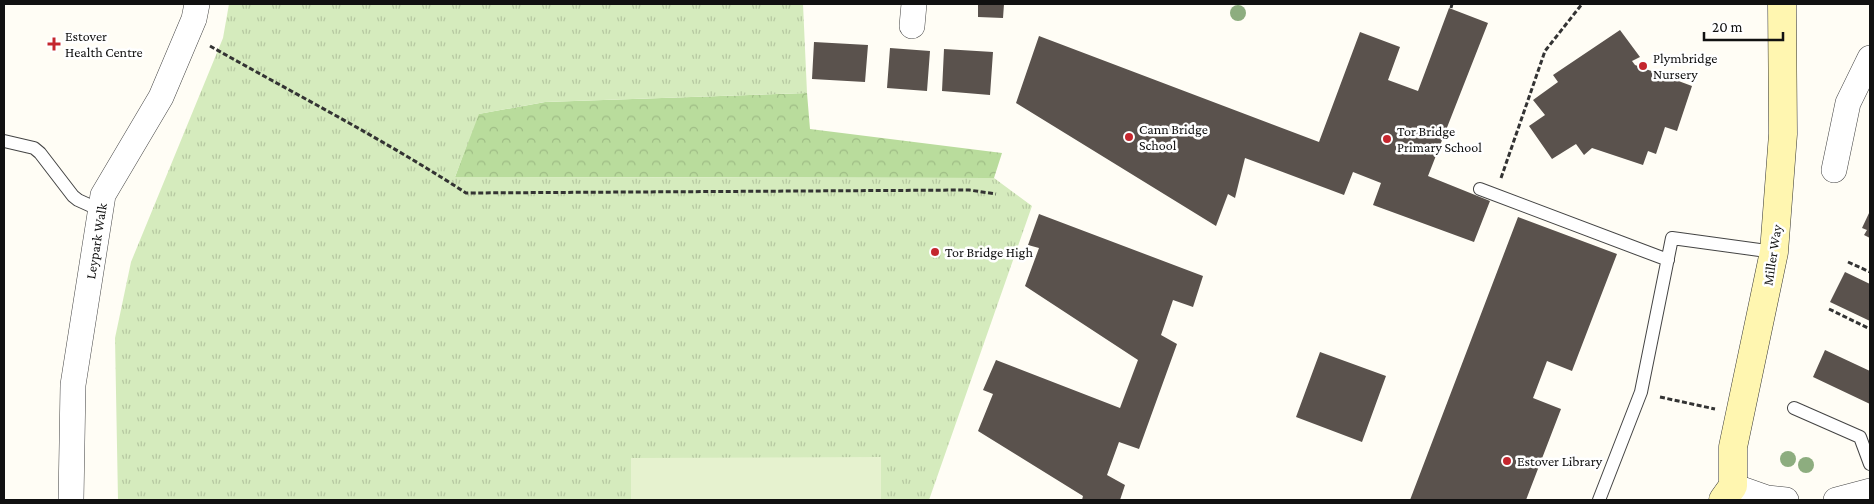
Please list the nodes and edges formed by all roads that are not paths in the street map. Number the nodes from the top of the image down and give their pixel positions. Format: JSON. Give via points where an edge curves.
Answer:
{"nodes":[{"id":1,"x":197,"y":4,"type":"edge"},
{"id":2,"x":1782,"y":4,"type":"edge"},
{"id":3,"x":1870,"y":58,"type":"edge"},
{"id":4,"x":4,"y":141,"type":"edge"},
{"id":5,"x":1834,"y":170,"type":"dead end"},
{"id":6,"x":1480,"y":189,"type":"dead end"},
{"id":7,"x":100,"y":210,"type":"junction"},
{"id":8,"x":1774,"y":252,"type":"junction"},
{"id":9,"x":1668,"y":260,"type":"junction"},
{"id":10,"x":1794,"y":408,"type":"dead end"},
{"id":11,"x":1870,"y":464,"type":"edge"},
{"id":12,"x":1870,"y":490,"type":"edge"},
{"id":13,"x":1728,"y":493,"type":"edge"},
{"id":14,"x":71,"y":500,"type":"edge"},
{"id":15,"x":1599,"y":500,"type":"edge"},
{"id":16,"x":1786,"y":500,"type":"edge"},
{"id":17,"x":1836,"y":500,"type":"edge"}],
"edges":[{"from":1,"to":7,"type":"street","name":"Leypark Walk","via":[[194,20],[161,97],[103,195]]},
{"from":2,"to":8,"type":"street","name":"Miller Way","via":[[1783,134]]},
{"from":3,"to":5,"type":"street","via":[[1848,103]]},
{"from":4,"to":7,"type":"lane","via":[[34,148],[73,196]]},
{"from":6,"to":9,"type":"lane"},
{"from":7,"to":14,"type":"street","name":"Leypark Walk","via":[[73,385]]},
{"from":8,"to":9,"type":"lane","via":[[1672,238]]},
{"from":8,"to":13,"type":"street","name":"Miller Way","via":[[1733,447]]},
{"from":9,"to":15,"type":"lane","via":[[1641,392]]},
{"from":10,"to":11,"type":"lane","via":[[1860,437]]},
{"from":12,"to":17,"type":"street"},
{"from":13,"to":16,"type":"street"}]}
